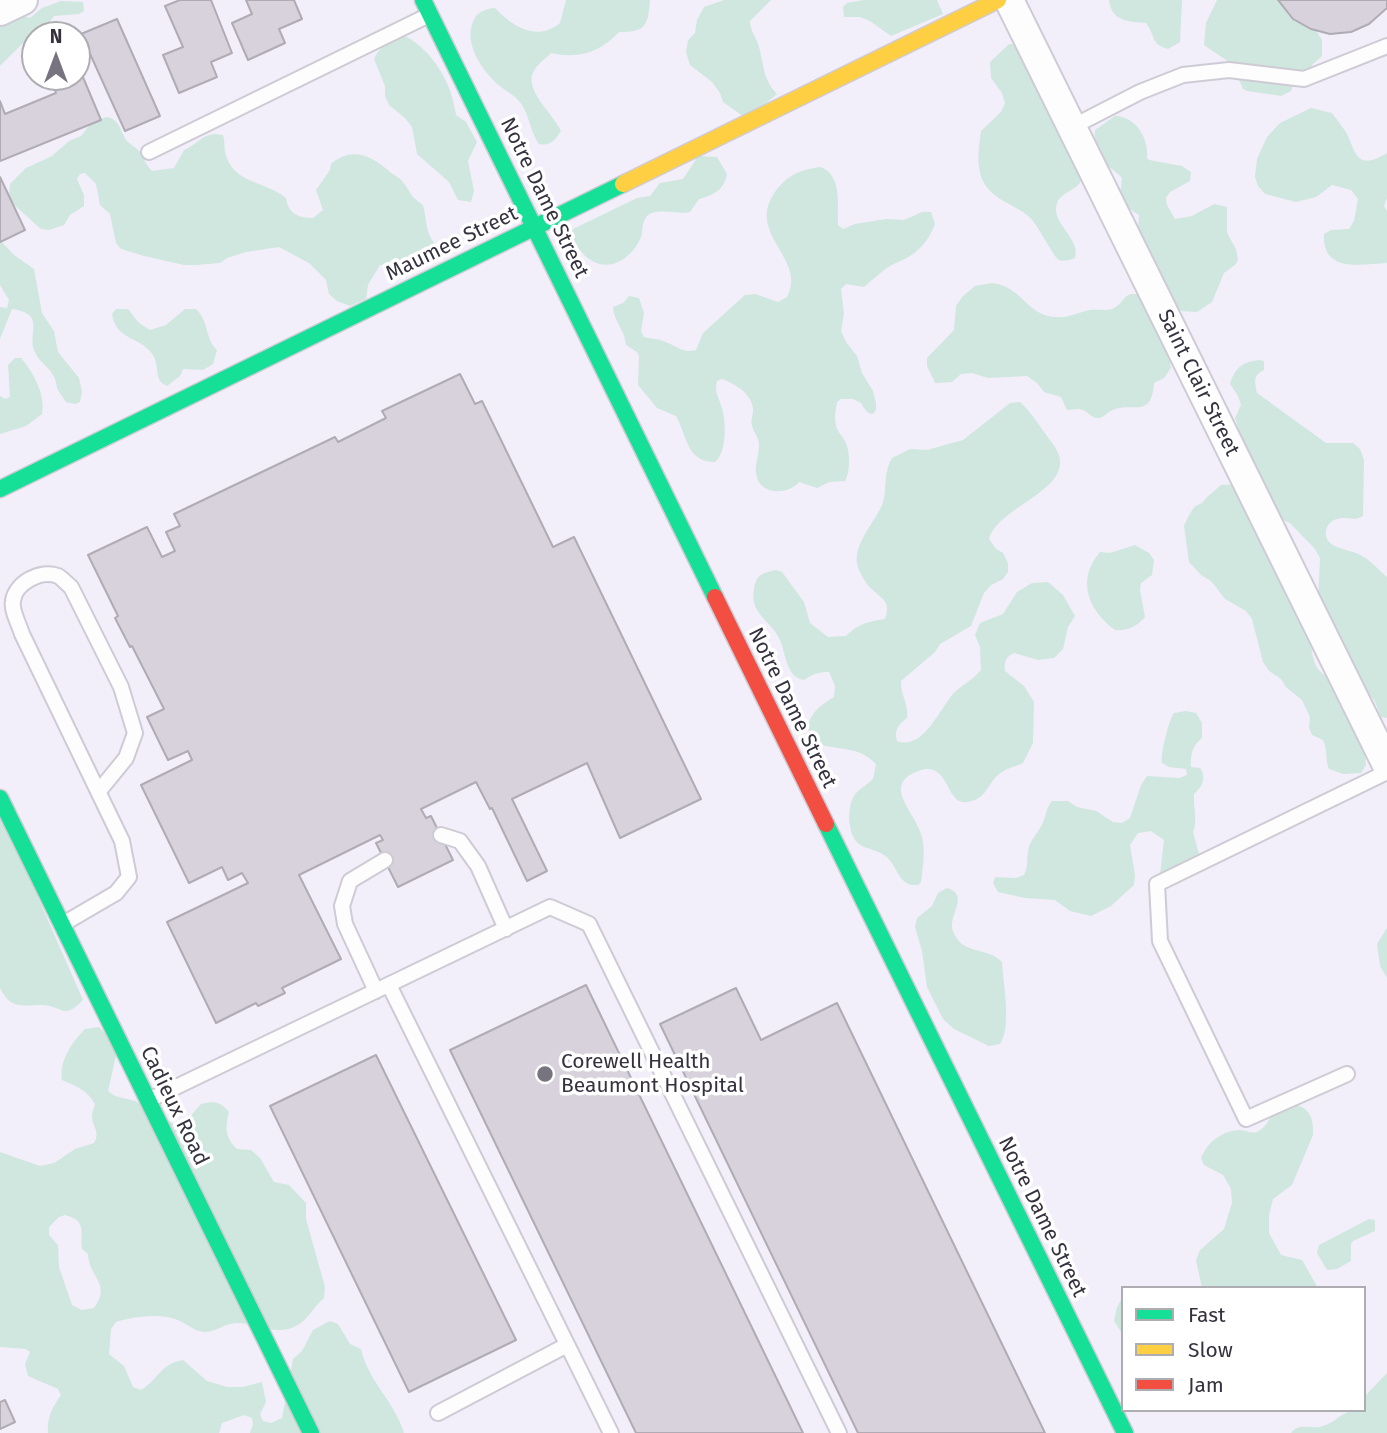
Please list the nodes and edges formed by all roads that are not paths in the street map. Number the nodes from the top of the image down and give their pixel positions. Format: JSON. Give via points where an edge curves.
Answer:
{"nodes":[{"id":1,"x":23,"y":0,"type":"edge"},
{"id":2,"x":998,"y":0,"type":"edge"},
{"id":3,"x":1009,"y":0,"type":"edge"},
{"id":4,"x":427,"y":7,"type":"edge"},
{"id":5,"x":0,"y":11,"type":"edge"},
{"id":6,"x":1387,"y":46,"type":"edge"},
{"id":7,"x":1072,"y":127,"type":"junction"},
{"id":8,"x":149,"y":152,"type":"dead end"},
{"id":9,"x":534,"y":227,"type":"junction"},
{"id":10,"x":0,"y":488,"type":"edge"},
{"id":11,"x":1387,"y":765,"type":"edge"},
{"id":12,"x":1387,"y":772,"type":"edge"},
{"id":13,"x":99,"y":791,"type":"junction"},
{"id":14,"x":0,"y":798,"type":"edge"},
{"id":15,"x":441,"y":835,"type":"dead end"},
{"id":16,"x":385,"y":860,"type":"dead end"},
{"id":17,"x":62,"y":924,"type":"junction"},
{"id":18,"x":506,"y":929,"type":"junction"},
{"id":19,"x":383,"y":988,"type":"junction"},
{"id":20,"x":1346,"y":1074,"type":"dead end"},
{"id":21,"x":148,"y":1101,"type":"junction"},
{"id":22,"x":567,"y":1345,"type":"junction"},
{"id":23,"x":438,"y":1413,"type":"dead end"},
{"id":24,"x":311,"y":1433,"type":"edge"},
{"id":25,"x":611,"y":1433,"type":"edge"},
{"id":26,"x":839,"y":1433,"type":"edge"},
{"id":27,"x":1125,"y":1433,"type":"edge"}],
"edges":[{"from":1,"to":5,"type":"street"},
{"from":2,"to":9,"type":"street","name":"Maumee Street"},
{"from":3,"to":7,"type":"street","name":"Saint Clair Street"},
{"from":4,"to":8,"type":"lane"},
{"from":4,"to":9,"type":"street","name":"Notre Dame Street"},
{"from":6,"to":7,"type":"lane","via":[[1304,79],[1229,70],[1183,75]]},
{"from":7,"to":11,"type":"street","name":"Saint Clair Street"},
{"from":9,"to":10,"type":"street","name":"Maumee Street"},
{"from":9,"to":27,"type":"street","name":"Notre Dame Street"},
{"from":12,"to":20,"type":"lane","via":[[1157,884],[1160,941],[1246,1119]]},
{"from":13,"to":13,"type":"lane","via":[[22,634],[12,603],[16,589],[42,575],[57,576],[71,587],[121,687],[135,733],[126,758]]},
{"from":13,"to":17,"type":"lane","via":[[122,841],[130,877],[117,893]]},
{"from":14,"to":17,"type":"street","name":"Cadieux Road"},
{"from":15,"to":18,"type":"lane","via":[[460,841],[478,866]]},
{"from":16,"to":19,"type":"lane","via":[[350,881],[342,906],[345,924]]},
{"from":17,"to":21,"type":"street","name":"Cadieux Road"},
{"from":18,"to":19,"type":"lane"},
{"from":18,"to":26,"type":"lane","via":[[550,907],[589,924]]},
{"from":19,"to":21,"type":"lane"},
{"from":19,"to":22,"type":"lane"},
{"from":21,"to":24,"type":"street","name":"Cadieux Road"},
{"from":22,"to":23,"type":"lane"},
{"from":22,"to":25,"type":"lane"}]}
